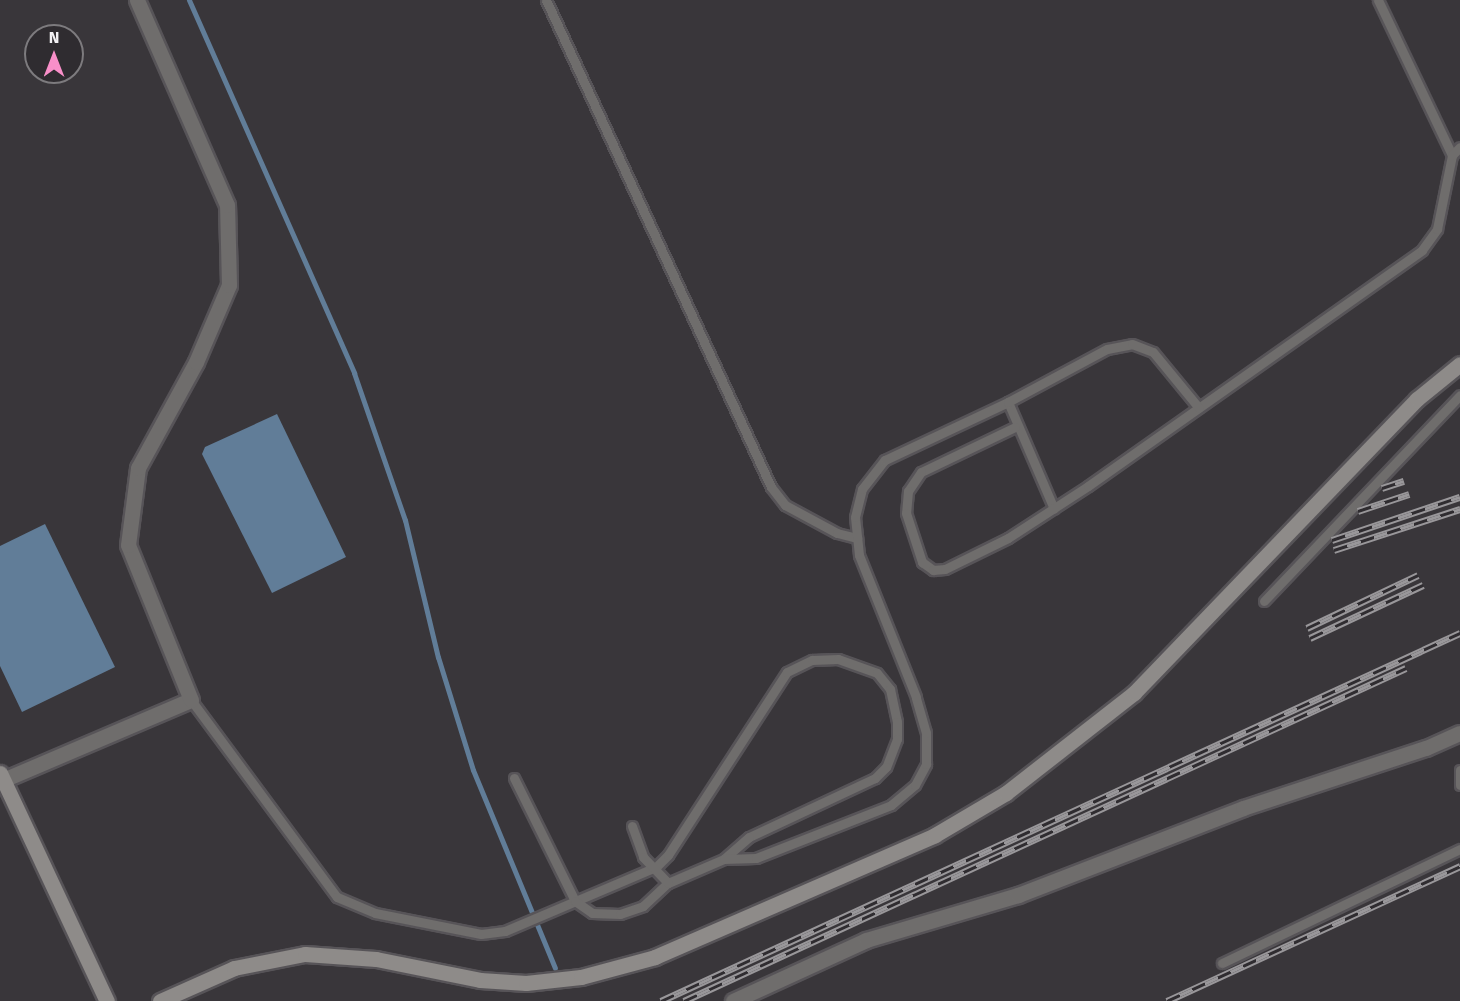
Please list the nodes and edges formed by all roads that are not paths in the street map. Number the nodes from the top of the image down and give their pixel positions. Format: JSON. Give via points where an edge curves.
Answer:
{"nodes":[{"id":1,"x":137,"y":0,"type":"edge"},
{"id":2,"x":546,"y":0,"type":"edge"},
{"id":3,"x":1378,"y":0,"type":"edge"},
{"id":4,"x":1460,"y":147,"type":"edge"},
{"id":5,"x":1452,"y":155,"type":"junction"},
{"id":6,"x":1460,"y":364,"type":"edge"},
{"id":7,"x":1460,"y":394,"type":"edge"},
{"id":8,"x":1008,"y":402,"type":"junction"},
{"id":9,"x":1199,"y":408,"type":"junction"},
{"id":10,"x":1015,"y":427,"type":"junction"},
{"id":11,"x":1054,"y":509,"type":"junction"},
{"id":12,"x":857,"y":538,"type":"junction"},
{"id":13,"x":1264,"y":601,"type":"dead end"},
{"id":14,"x":191,"y":700,"type":"junction"},
{"id":15,"x":1460,"y":733,"type":"edge"},
{"id":16,"x":1460,"y":770,"type":"edge"},
{"id":17,"x":2,"y":776,"type":"edge"},
{"id":18,"x":514,"y":778,"type":"dead end"},
{"id":19,"x":1460,"y":785,"type":"edge"},
{"id":20,"x":632,"y":826,"type":"dead end"},
{"id":21,"x":1460,"y":849,"type":"edge"},
{"id":22,"x":724,"y":859,"type":"junction"},
{"id":23,"x":656,"y":867,"type":"junction"},
{"id":24,"x":668,"y":883,"type":"junction"},
{"id":25,"x":575,"y":901,"type":"junction"},
{"id":26,"x":1222,"y":963,"type":"dead end"},
{"id":27,"x":106,"y":1001,"type":"edge"},
{"id":28,"x":159,"y":1001,"type":"edge"},
{"id":29,"x":733,"y":1001,"type":"edge"}],
"edges":[{"from":1,"to":14,"type":"street","via":[[227,205],[229,285],[196,362],[138,468],[128,545]]},
{"from":2,"to":12,"type":"lane","via":[[771,487],[785,505],[837,533]]},
{"from":3,"to":5,"type":"lane"},
{"from":4,"to":5,"type":"lane"},
{"from":5,"to":9,"type":"lane","via":[[1437,229],[1422,250]]},
{"from":6,"to":28,"type":"street","via":[[1417,399],[1134,693],[1006,793],[935,835],[655,957],[581,978],[526,983],[480,980],[376,960],[305,954],[234,968]]},
{"from":7,"to":13,"type":"lane"},
{"from":8,"to":9,"type":"lane","via":[[1107,349],[1132,344],[1153,352]]},
{"from":8,"to":10,"type":"lane"},
{"from":8,"to":12,"type":"lane","via":[[885,460],[862,489],[855,517]]},
{"from":9,"to":11,"type":"lane"},
{"from":10,"to":11,"type":"lane"},
{"from":10,"to":11,"type":"lane","via":[[921,472],[908,491],[906,513],[922,562],[933,570],[945,569],[1008,538]]},
{"from":12,"to":22,"type":"lane","via":[[859,555],[916,697],[926,733],[926,764],[915,784],[891,805],[756,858]]},
{"from":14,"to":17,"type":"street"},
{"from":14,"to":25,"type":"lane","via":[[337,897],[375,913],[481,934],[505,930]]},
{"from":15,"to":29,"type":"street","via":[[1426,748],[1243,808],[1018,895],[866,939]]},
{"from":16,"to":19,"type":"lane"},
{"from":17,"to":27,"type":"street"},
{"from":18,"to":25,"type":"lane"},
{"from":20,"to":23,"type":"lane","via":[[643,856]]},
{"from":21,"to":26,"type":"lane"},
{"from":22,"to":23,"type":"lane","via":[[749,837],[875,778],[886,767],[897,739],[897,722],[890,689],[877,673],[838,658],[812,660],[787,672],[668,855]]},
{"from":22,"to":24,"type":"lane"},
{"from":23,"to":24,"type":"lane"},
{"from":23,"to":25,"type":"lane"},
{"from":24,"to":25,"type":"lane","via":[[643,906],[620,914],[592,913]]}]}
